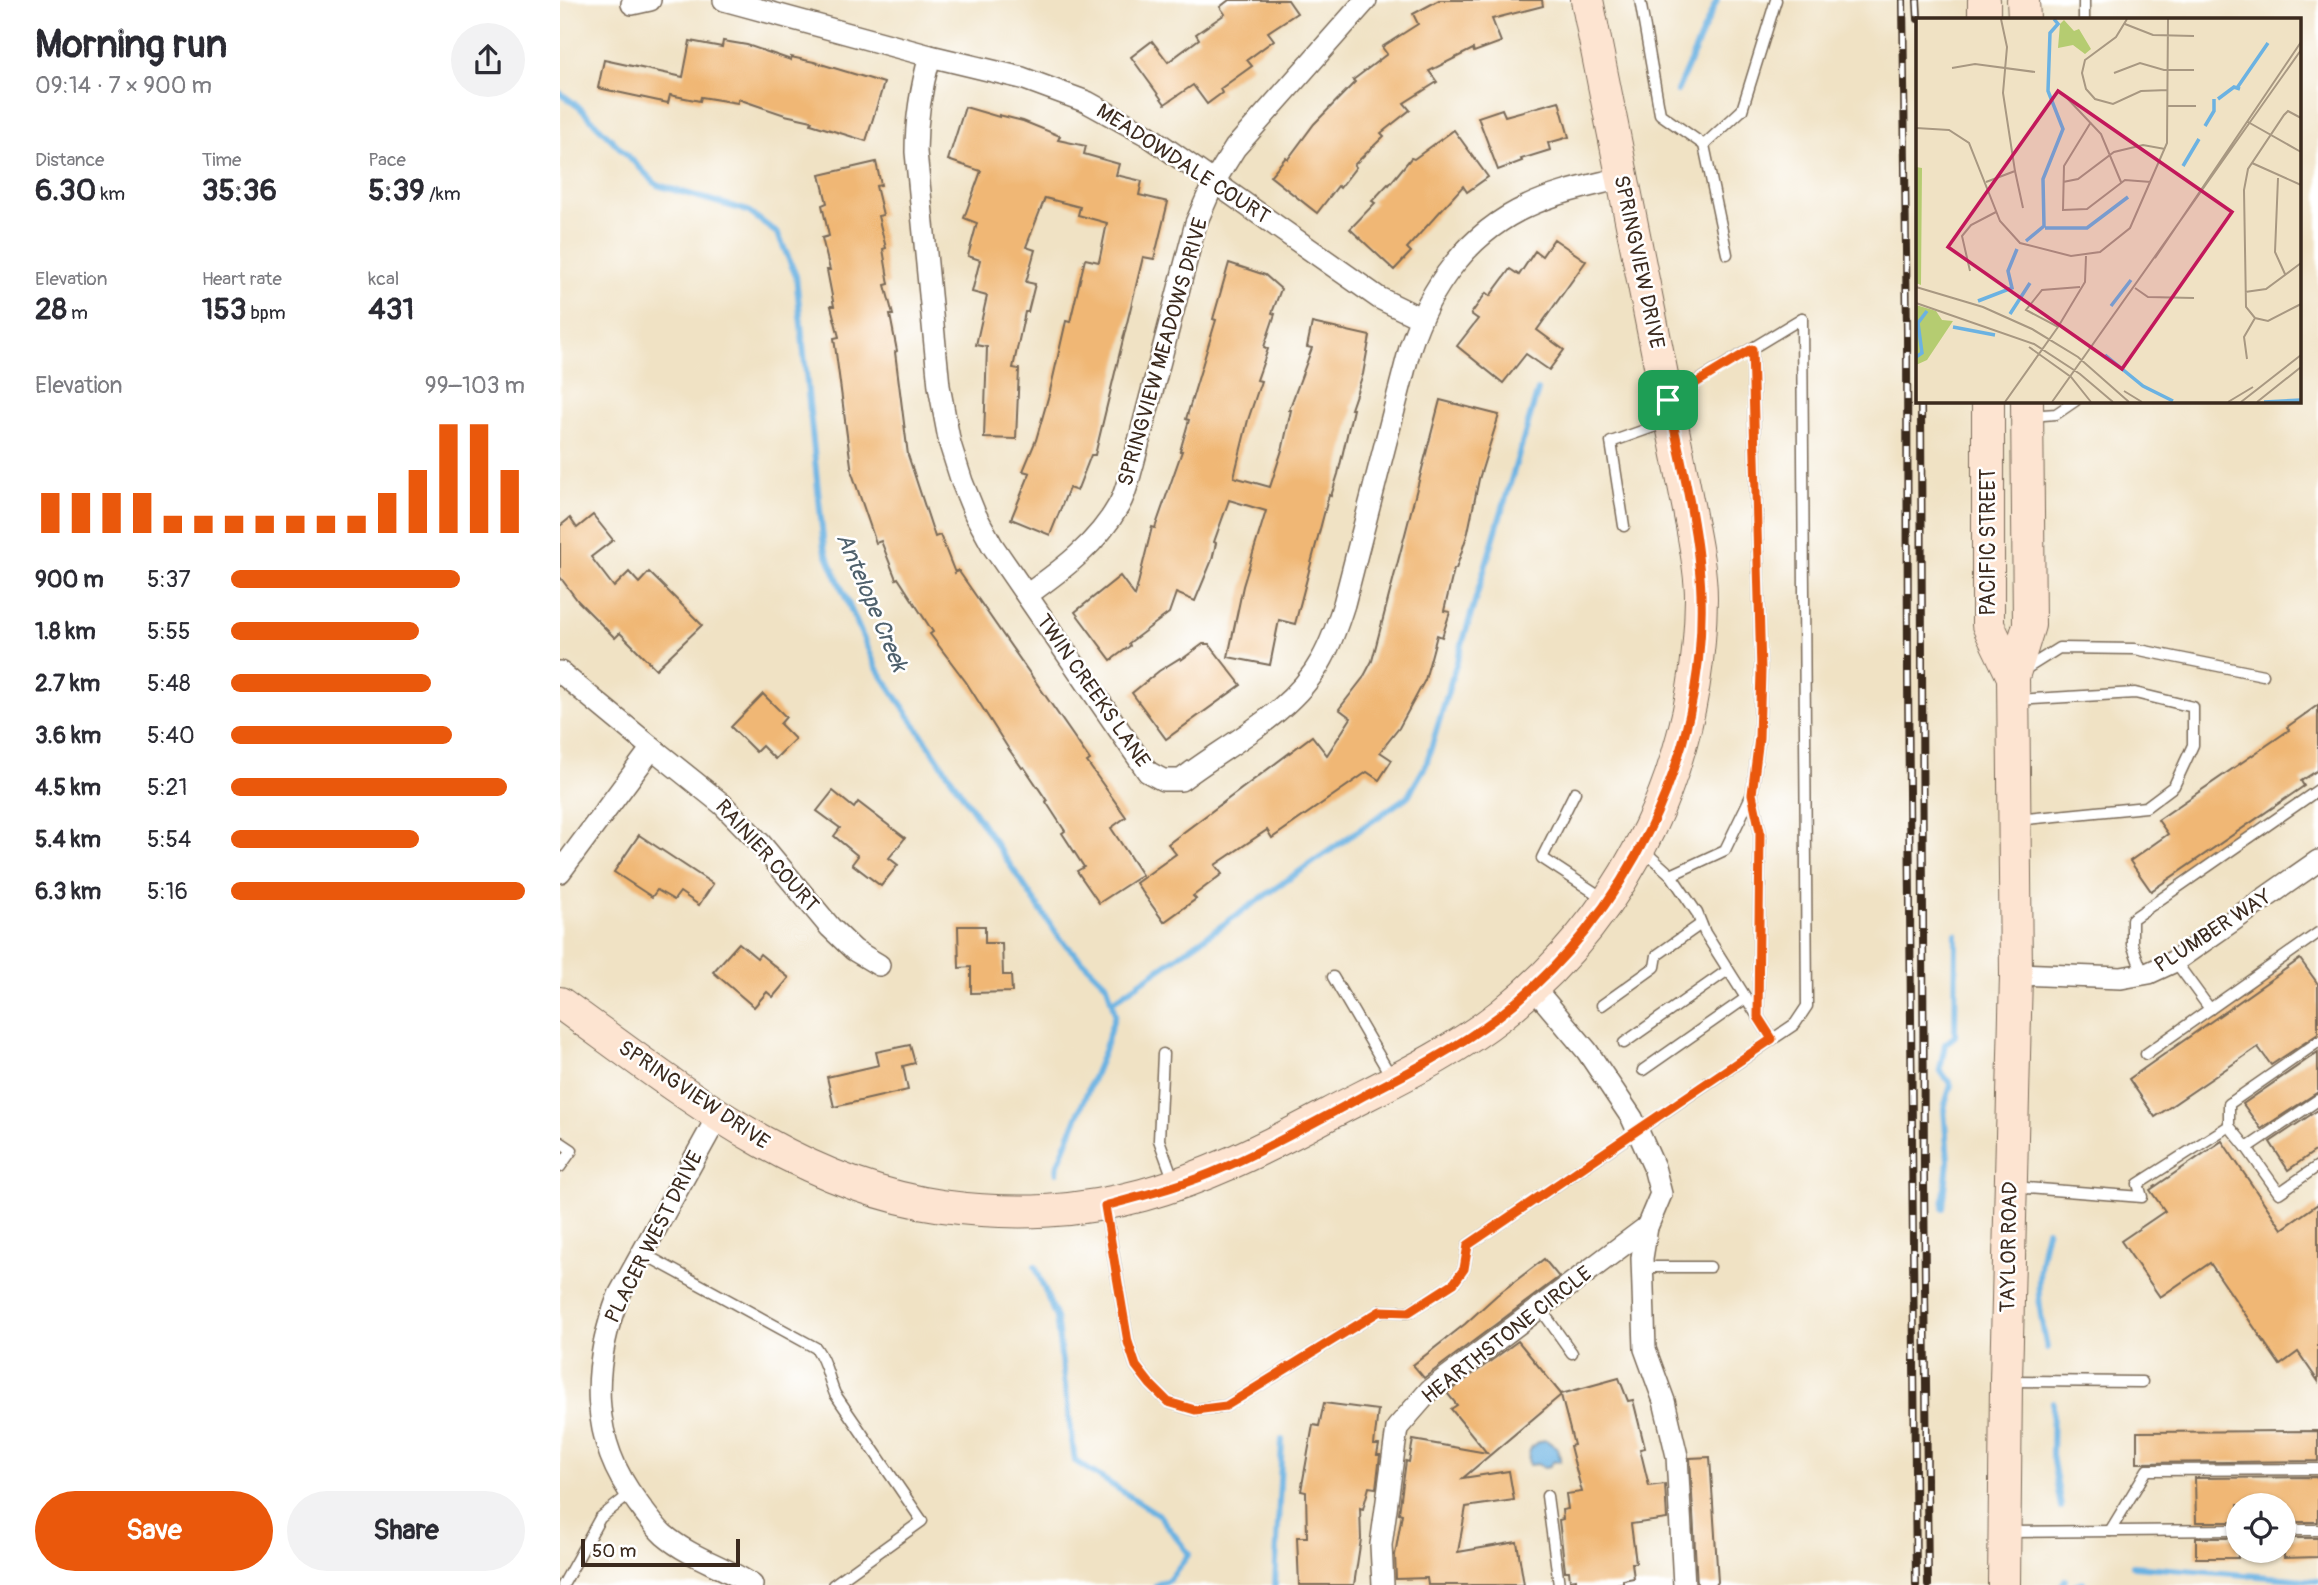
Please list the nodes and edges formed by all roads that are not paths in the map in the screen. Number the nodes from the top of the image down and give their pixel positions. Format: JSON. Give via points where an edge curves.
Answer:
{"nodes":[{"id":1,"x":724,"y":0,"type":"edge"},
{"id":2,"x":1366,"y":0,"type":"edge"},
{"id":3,"x":1587,"y":0,"type":"edge"},
{"id":4,"x":1640,"y":0,"type":"edge"},
{"id":5,"x":1776,"y":0,"type":"edge"},
{"id":6,"x":1984,"y":0,"type":"edge"},
{"id":7,"x":2024,"y":0,"type":"edge"},
{"id":8,"x":2084,"y":0,"type":"edge"},
{"id":9,"x":1984,"y":18,"type":"edge"},
{"id":10,"x":2024,"y":18,"type":"edge"},
{"id":11,"x":2084,"y":18,"type":"edge"},
{"id":12,"x":930,"y":56,"type":"junction"},
{"id":13,"x":1704,"y":145,"type":"junction"},
{"id":14,"x":1621,"y":178,"type":"junction"},
{"id":15,"x":1214,"y":182,"type":"junction"},
{"id":16,"x":1727,"y":254,"type":"dead end"},
{"id":17,"x":1420,"y":318,"type":"junction"},
{"id":18,"x":1752,"y":349,"type":"junction"},
{"id":19,"x":1988,"y":402,"type":"edge"},
{"id":20,"x":2074,"y":402,"type":"edge"},
{"id":21,"x":2021,"y":406,"type":"edge"},
{"id":22,"x":1670,"y":410,"type":"junction"},
{"id":23,"x":1987,"y":500,"type":"junction"},
{"id":24,"x":1623,"y":526,"type":"dead end"},
{"id":25,"x":1027,"y":595,"type":"junction"},
{"id":26,"x":560,"y":672,"type":"edge"},
{"id":27,"x":2263,"y":675,"type":"dead end"},
{"id":28,"x":2013,"y":689,"type":"junction"},
{"id":29,"x":652,"y":748,"type":"junction"},
{"id":30,"x":2318,"y":790,"type":"edge"},
{"id":31,"x":1575,"y":792,"type":"dead end"},
{"id":32,"x":1752,"y":794,"type":"junction"},
{"id":33,"x":2014,"y":821,"type":"junction"},
{"id":34,"x":1640,"y":847,"type":"junction"},
{"id":35,"x":2318,"y":861,"type":"edge"},
{"id":36,"x":560,"y":872,"type":"edge"},
{"id":37,"x":1671,"y":875,"type":"junction"},
{"id":38,"x":1609,"y":902,"type":"junction"},
{"id":39,"x":2015,"y":908,"type":"joint"},
{"id":40,"x":1701,"y":924,"type":"junction"},
{"id":41,"x":2318,"y":933,"type":"edge"},
{"id":42,"x":2175,"y":961,"type":"junction"},
{"id":43,"x":879,"y":965,"type":"dead end"},
{"id":44,"x":1728,"y":970,"type":"junction"},
{"id":45,"x":2016,"y":974,"type":"junction"},
{"id":46,"x":2143,"y":974,"type":"junction"},
{"id":47,"x":1333,"y":978,"type":"dead end"},
{"id":48,"x":1533,"y":987,"type":"junction"},
{"id":49,"x":1746,"y":998,"type":"junction"},
{"id":50,"x":560,"y":1003,"type":"edge"},
{"id":51,"x":1602,"y":1005,"type":"dead end"},
{"id":52,"x":2210,"y":1009,"type":"junction"},
{"id":53,"x":1758,"y":1017,"type":"junction"},
{"id":54,"x":1772,"y":1039,"type":"junction"},
{"id":55,"x":2318,"y":1042,"type":"edge"},
{"id":56,"x":1624,"y":1043,"type":"dead end"},
{"id":57,"x":1163,"y":1054,"type":"dead end"},
{"id":58,"x":2146,"y":1054,"type":"dead end"},
{"id":59,"x":1643,"y":1070,"type":"dead end"},
{"id":60,"x":1394,"y":1080,"type":"junction"},
{"id":61,"x":2318,"y":1100,"type":"edge"},
{"id":62,"x":718,"y":1116,"type":"junction"},
{"id":63,"x":2229,"y":1126,"type":"junction"},
{"id":64,"x":1638,"y":1129,"type":"junction"},
{"id":65,"x":560,"y":1142,"type":"edge"},
{"id":66,"x":2247,"y":1149,"type":"junction"},
{"id":67,"x":2318,"y":1166,"type":"edge"},
{"id":68,"x":560,"y":1167,"type":"edge"},
{"id":69,"x":1176,"y":1186,"type":"junction"},
{"id":70,"x":2011,"y":1186,"type":"junction"},
{"id":71,"x":1105,"y":1206,"type":"junction"},
{"id":72,"x":1647,"y":1227,"type":"junction"},
{"id":73,"x":642,"y":1253,"type":"junction"},
{"id":74,"x":1642,"y":1267,"type":"junction"},
{"id":75,"x":1710,"y":1267,"type":"dead end"},
{"id":76,"x":1540,"y":1308,"type":"junction"},
{"id":77,"x":1572,"y":1353,"type":"dead end"},
{"id":78,"x":2006,"y":1381,"type":"junction"},
{"id":79,"x":2142,"y":1382,"type":"dead end"},
{"id":80,"x":2318,"y":1469,"type":"edge"},
{"id":81,"x":630,"y":1494,"type":"junction"},
{"id":82,"x":1547,"y":1496,"type":"dead end"},
{"id":83,"x":2226,"y":1530,"type":"edge"},
{"id":84,"x":2296,"y":1530,"type":"edge"},
{"id":85,"x":2318,"y":1530,"type":"edge"},
{"id":86,"x":2110,"y":1531,"type":"junction"},
{"id":87,"x":2005,"y":1532,"type":"junction"},
{"id":88,"x":563,"y":1585,"type":"edge"},
{"id":89,"x":752,"y":1585,"type":"edge"},
{"id":90,"x":833,"y":1585,"type":"edge"},
{"id":91,"x":1383,"y":1585,"type":"edge"},
{"id":92,"x":1559,"y":1585,"type":"edge"},
{"id":93,"x":1684,"y":1585,"type":"edge"},
{"id":94,"x":2004,"y":1585,"type":"edge"}],
"edges":[{"from":1,"to":12,"type":"street","name":"MEADOWDALE COURT"},
{"from":2,"to":15,"type":"street","name":"SPRINGVIEW MEADOWS DRIVE","via":[[1235,148]]},
{"from":3,"to":14,"type":"street","name":"SPRINGVIEW DRIVE"},
{"from":4,"to":13,"type":"lane","via":[[1660,114]]},
{"from":5,"to":13,"type":"lane","via":[[1742,110]]},
{"from":6,"to":9,"type":"street"},
{"from":7,"to":10,"type":"street"},
{"from":8,"to":11,"type":"lane"},
{"from":12,"to":15,"type":"street","name":"MEADOWDALE COURT","via":[[1022,78],[1087,102],[1147,135]]},
{"from":12,"to":25,"type":"street","name":"TWIN CREEKS LANE","via":[[918,111],[916,152],[943,416],[975,514]]},
{"from":13,"to":16,"type":"lane"},
{"from":14,"to":17,"type":"street","name":"TWIN CREEKS LANE","via":[[1559,194],[1499,222],[1454,265]]},
{"from":14,"to":22,"type":"street","name":"SPRINGVIEW DRIVE"},
{"from":15,"to":17,"type":"street","name":"MEADOWDALE COURT","via":[[1379,298]]},
{"from":15,"to":25,"type":"street","name":"SPRINGVIEW MEADOWS DRIVE","via":[[1196,223],[1120,503],[1079,556]]},
{"from":17,"to":25,"type":"street","name":"TWIN CREEKS LANE","via":[[1343,604],[1321,661],[1299,690],[1269,716],[1181,780],[1163,780],[1148,772]]},
{"from":18,"to":22,"type":"lane"},
{"from":18,"to":32,"type":"lane","via":[[1761,671]]},
{"from":18,"to":54,"type":"lane","via":[[1802,318],[1807,1006],[1795,1024]]},
{"from":19,"to":23,"type":"street","name":"PACIFIC STREET"},
{"from":20,"to":21,"type":"lane","via":[[2056,414]]},
{"from":21,"to":23,"type":"street","via":[[2006,434],[2004,479]]},
{"from":21,"to":28,"type":"street","name":"PACIFIC STREET","via":[[2029,625]]},
{"from":22,"to":24,"type":"lane","via":[[1611,442]]},
{"from":22,"to":34,"type":"street","name":"SPRINGVIEW DRIVE","via":[[1696,552],[1699,633],[1690,711],[1678,757]]},
{"from":23,"to":28,"type":"street","name":"PACIFIC STREET","via":[[1989,625]]},
{"from":26,"to":29,"type":"street","name":"RAINIER COURT"},
{"from":27,"to":28,"type":"lane","via":[[2135,649],[2059,648]]},
{"from":28,"to":33,"type":"street","name":"PACIFIC STREET"},
{"from":28,"to":33,"type":"lane","via":[[2135,693],[2193,706],[2193,745],[2174,786],[2146,807]]},
{"from":29,"to":36,"type":"street"},
{"from":29,"to":43,"type":"street","name":"RAINIER COURT","via":[[722,804],[830,928]]},
{"from":30,"to":46,"type":"lane","via":[[2132,919],[2132,944]]},
{"from":31,"to":38,"type":"lane","via":[[1542,858]]},
{"from":32,"to":37,"type":"lane","via":[[1725,850]]},
{"from":32,"to":53,"type":"lane","via":[[1760,831]]},
{"from":33,"to":39,"type":"street","name":"PACIFIC STREET"},
{"from":34,"to":37,"type":"lane"},
{"from":34,"to":38,"type":"street","name":"SPRINGVIEW DRIVE"},
{"from":35,"to":42,"type":"street","name":"PLUMBER WAY"},
{"from":37,"to":40,"type":"lane"},
{"from":38,"to":48,"type":"street","name":"SPRINGVIEW DRIVE"},
{"from":39,"to":45,"type":"street","name":"TAYLOR ROAD"},
{"from":40,"to":44,"type":"lane"},
{"from":40,"to":51,"type":"lane","via":[[1657,955],[1655,967]]},
{"from":41,"to":52,"type":"lane"},
{"from":42,"to":46,"type":"street","name":"PLUMBER WAY"},
{"from":42,"to":52,"type":"lane"},
{"from":44,"to":49,"type":"lane"},
{"from":44,"to":56,"type":"lane"},
{"from":45,"to":46,"type":"street","name":"PLUMBER WAY","via":[[2121,978]]},
{"from":45,"to":70,"type":"street","name":"TAYLOR ROAD"},
{"from":47,"to":60,"type":"lane"},
{"from":48,"to":60,"type":"street","name":"SPRINGVIEW DRIVE","via":[[1469,1038]]},
{"from":48,"to":64,"type":"street","name":"HEARTHSTONE CIRCLE","via":[[1587,1051]]},
{"from":49,"to":53,"type":"lane"},
{"from":49,"to":59,"type":"lane"},
{"from":50,"to":62,"type":"street","name":"SPRINGVIEW DRIVE"},
{"from":52,"to":58,"type":"lane"},
{"from":53,"to":54,"type":"lane"},
{"from":54,"to":64,"type":"lane"},
{"from":55,"to":63,"type":"lane","via":[[2229,1104]]},
{"from":57,"to":69,"type":"lane","via":[[1159,1140]]},
{"from":60,"to":69,"type":"street","name":"SPRINGVIEW DRIVE","via":[[1255,1154]]},
{"from":61,"to":66,"type":"lane"},
{"from":62,"to":71,"type":"street","name":"SPRINGVIEW DRIVE","via":[[789,1157],[898,1198],[983,1211]]},
{"from":62,"to":73,"type":"street","name":"PLACER WEST DRIVE"},
{"from":63,"to":66,"type":"lane"},
{"from":63,"to":70,"type":"lane","via":[[2138,1184],[2141,1197]]},
{"from":64,"to":71,"type":"lane","via":[[1468,1245],[1464,1269],[1454,1283],[1409,1312],[1380,1311],[1226,1406],[1195,1410],[1168,1402],[1136,1366]]},
{"from":64,"to":72,"type":"street","name":"HEARTHSTONE CIRCLE","via":[[1661,1194]]},
{"from":65,"to":68,"type":"lane","via":[[572,1150]]},
{"from":66,"to":67,"type":"lane","via":[[2279,1193]]},
{"from":69,"to":71,"type":"street","name":"SPRINGVIEW DRIVE"},
{"from":70,"to":78,"type":"street","name":"TAYLOR ROAD"},
{"from":72,"to":74,"type":"street","name":"HEARTHSTONE CIRCLE"},
{"from":72,"to":76,"type":"street","name":"HEARTHSTONE CIRCLE"},
{"from":73,"to":81,"type":"street","name":"PLACER WEST DRIVE","via":[[607,1326],[599,1391],[604,1439]]},
{"from":73,"to":90,"type":"lane","via":[[816,1348],[827,1365],[835,1394],[922,1521]]},
{"from":74,"to":75,"type":"lane"},
{"from":74,"to":93,"type":"street","name":"HEARTHSTONE CIRCLE","via":[[1645,1349],[1677,1456]]},
{"from":76,"to":77,"type":"lane"},
{"from":76,"to":91,"type":"street","name":"HEARTHSTONE CIRCLE","via":[[1430,1390],[1397,1428],[1381,1545]]},
{"from":78,"to":79,"type":"lane"},
{"from":78,"to":87,"type":"street","name":"TAYLOR ROAD"},
{"from":80,"to":86,"type":"lane","via":[[2147,1470]]},
{"from":81,"to":88,"type":"lane","via":[[600,1518]]},
{"from":81,"to":89,"type":"street","name":"PLACER WEST DRIVE","via":[[664,1535]]},
{"from":82,"to":92,"type":"lane"},
{"from":83,"to":86,"type":"lane"},
{"from":84,"to":85,"type":"lane"},
{"from":86,"to":87,"type":"lane"},
{"from":87,"to":94,"type":"street","name":"TAYLOR ROAD"}]}
